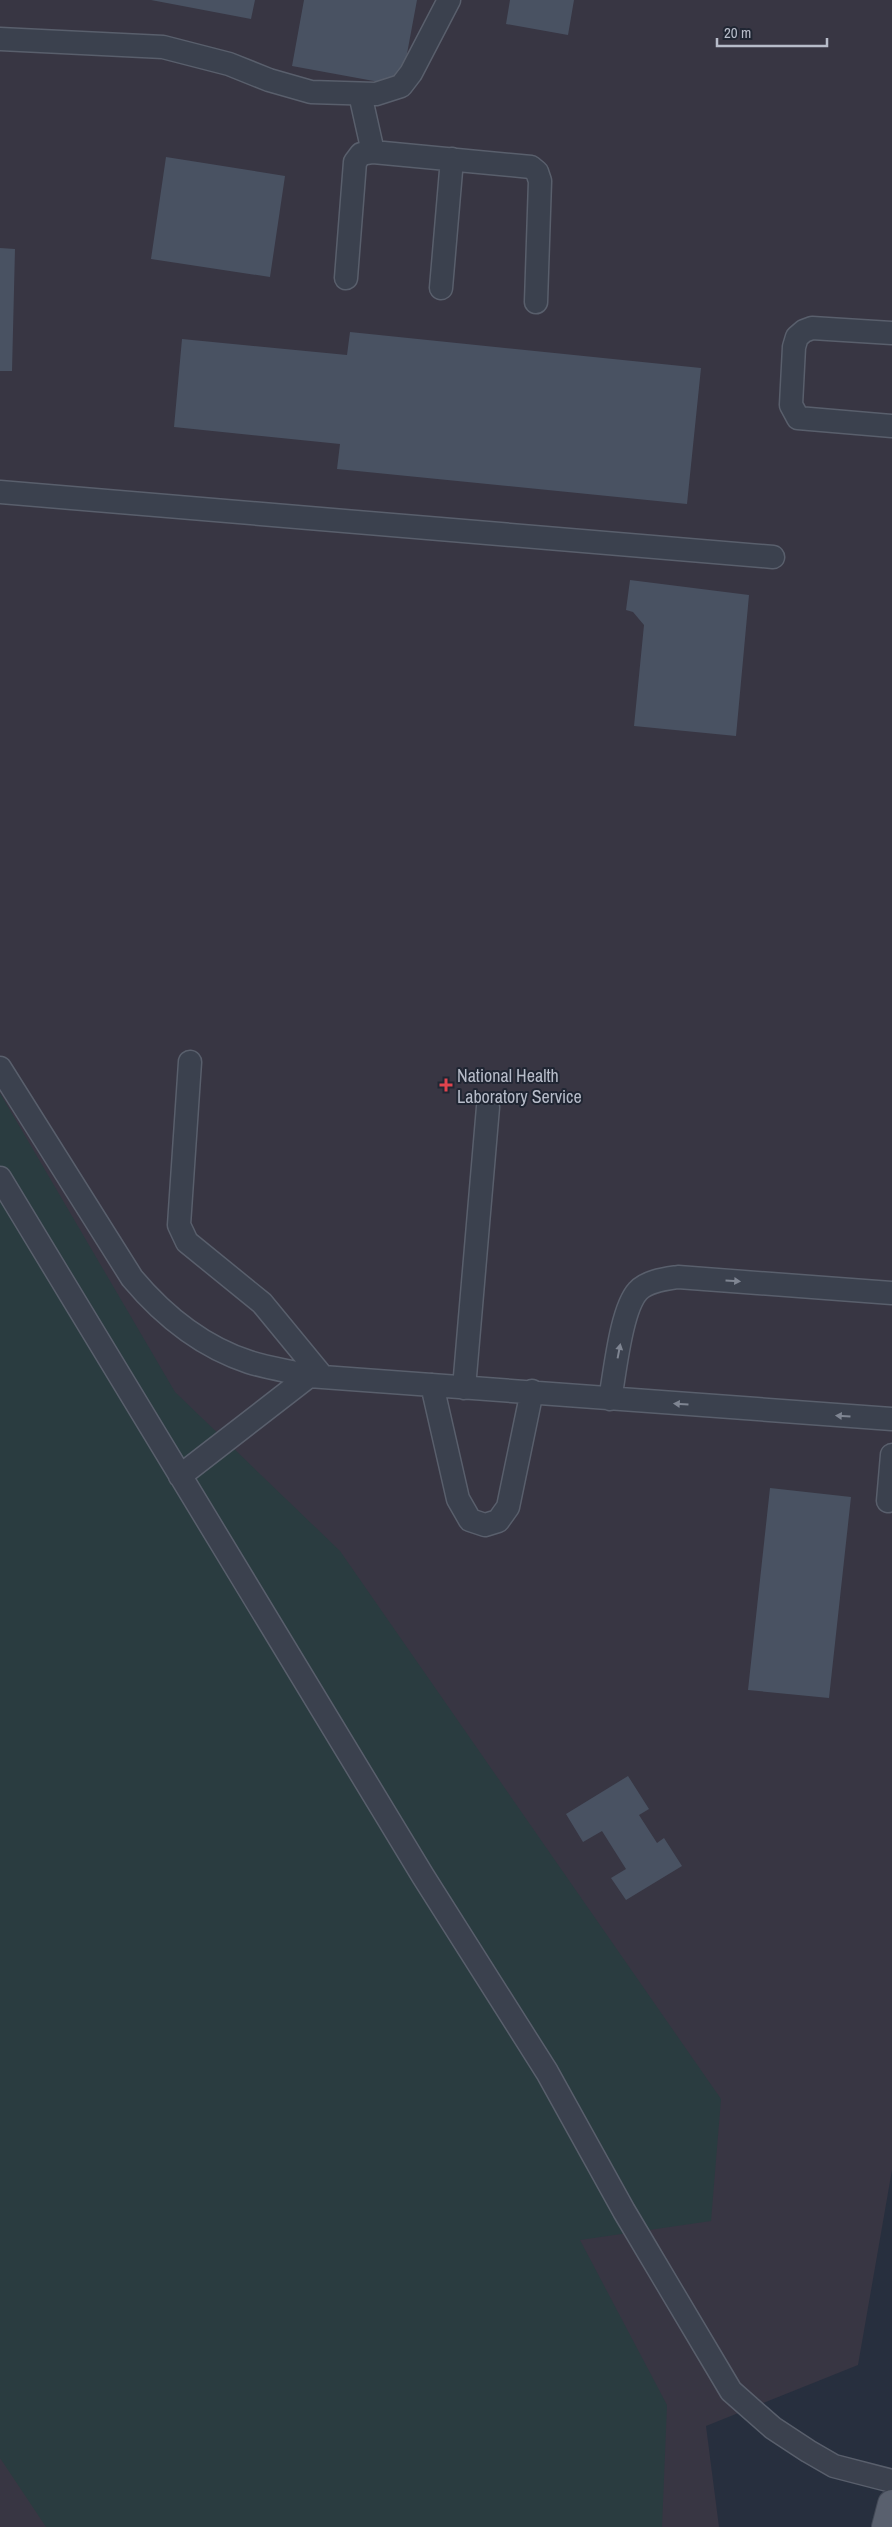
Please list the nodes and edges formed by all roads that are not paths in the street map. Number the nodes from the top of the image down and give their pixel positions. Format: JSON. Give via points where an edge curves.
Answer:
{"nodes":[{"id":1,"x":449,"y":0,"type":"edge"},
{"id":2,"x":0,"y":39,"type":"edge"},
{"id":3,"x":360,"y":94,"type":"junction"},
{"id":4,"x":373,"y":152,"type":"junction"},
{"id":5,"x":452,"y":159,"type":"junction"},
{"id":6,"x":346,"y":278,"type":"dead end"},
{"id":7,"x":441,"y":288,"type":"dead end"},
{"id":8,"x":536,"y":302,"type":"dead end"},
{"id":9,"x":892,"y":333,"type":"edge"},
{"id":10,"x":892,"y":426,"type":"edge"},
{"id":11,"x":0,"y":492,"type":"edge"},
{"id":12,"x":773,"y":557,"type":"dead end"},
{"id":13,"x":190,"y":1062,"type":"dead end"},
{"id":14,"x":0,"y":1068,"type":"edge"},
{"id":15,"x":488,"y":1107,"type":"dead end"},
{"id":16,"x":0,"y":1178,"type":"edge"},
{"id":17,"x":892,"y":1293,"type":"edge"},
{"id":18,"x":315,"y":1376,"type":"junction"},
{"id":19,"x":432,"y":1385,"type":"junction"},
{"id":20,"x":464,"y":1388,"type":"junction"},
{"id":21,"x":532,"y":1391,"type":"junction"},
{"id":22,"x":610,"y":1399,"type":"junction"},
{"id":23,"x":892,"y":1419,"type":"edge"},
{"id":24,"x":892,"y":1455,"type":"edge"},
{"id":25,"x":180,"y":1476,"type":"junction"},
{"id":26,"x":888,"y":1501,"type":"dead end"},
{"id":27,"x":892,"y":2481,"type":"edge"},
{"id":28,"x":892,"y":2504,"type":"edge"},
{"id":29,"x":886,"y":2527,"type":"edge"}],
"edges":[{"from":1,"to":3,"type":"lane","via":[[401,86],[376,94]]},
{"from":2,"to":3,"type":"lane","via":[[164,47],[204,56],[311,92]]},
{"from":3,"to":4,"type":"lane"},
{"from":4,"to":5,"type":"lane"},
{"from":4,"to":6,"type":"lane","via":[[361,154],[355,162]]},
{"from":5,"to":7,"type":"lane"},
{"from":5,"to":8,"type":"lane","via":[[531,167],[537,172],[540,181]]},
{"from":9,"to":10,"type":"lane","via":[[812,328],[804,331],[797,337],[794,347],[791,406],[798,418]]},
{"from":11,"to":12,"type":"lane"},
{"from":13,"to":18,"type":"lane","via":[[179,1225],[187,1242],[262,1303]]},
{"from":14,"to":18,"type":"lane","via":[[132,1278],[153,1303],[218,1348],[249,1362]]},
{"from":15,"to":20,"type":"lane"},
{"from":16,"to":25,"type":"lane"},
{"from":22,"to":17,"type":"lane","one_way":true,"via":[[628,1306],[638,1290],[657,1281],[678,1277]]},
{"from":18,"to":19,"type":"lane"},
{"from":18,"to":25,"type":"lane"},
{"from":19,"to":20,"type":"lane"},
{"from":19,"to":21,"type":"lane","via":[[458,1499],[470,1520],[485,1525],[498,1521],[508,1507]]},
{"from":20,"to":21,"type":"lane"},
{"from":21,"to":22,"type":"lane"},
{"from":23,"to":22,"type":"lane","one_way":true},
{"from":24,"to":26,"type":"lane"},
{"from":25,"to":27,"type":"lane","via":[[547,2072],[624,2211],[732,2391],[773,2428],[808,2452],[834,2466]]},
{"from":28,"to":29,"type":"main road"}]}
